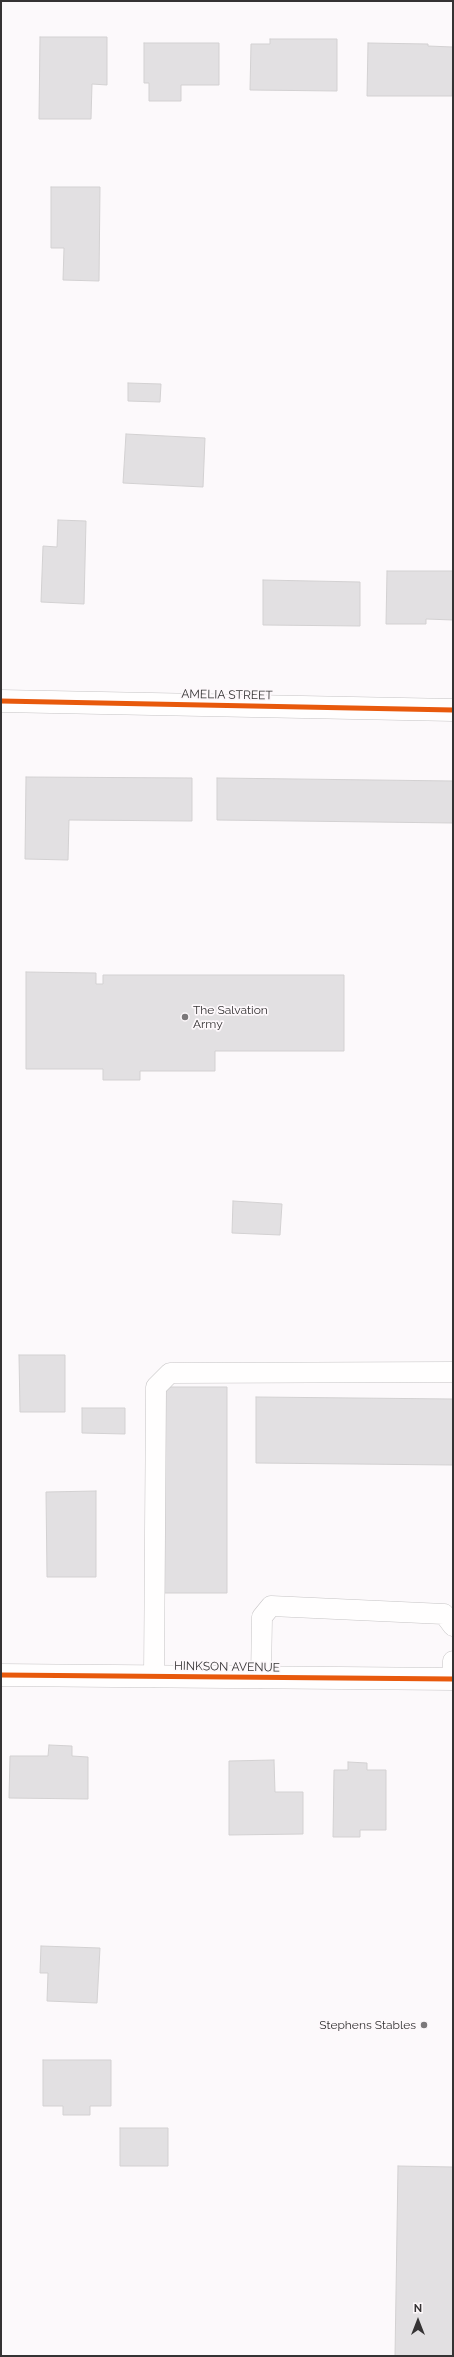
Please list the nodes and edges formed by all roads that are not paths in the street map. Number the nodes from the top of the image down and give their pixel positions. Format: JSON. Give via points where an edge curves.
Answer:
{"nodes":[{"id":1,"x":1,"y":701,"type":"edge"},
{"id":2,"x":453,"y":710,"type":"edge"},
{"id":3,"x":453,"y":1372,"type":"edge"},
{"id":4,"x":453,"y":1626,"type":"edge"},
{"id":5,"x":453,"y":1673,"type":"edge"},
{"id":6,"x":1,"y":1675,"type":"edge"},
{"id":7,"x":154,"y":1677,"type":"junction"},
{"id":8,"x":261,"y":1678,"type":"junction"}],
"edges":[{"from":1,"to":2,"type":"street","name":"AMELIA STREET"},
{"from":3,"to":7,"type":"lane","via":[[170,1373],[156,1387]]},
{"from":4,"to":8,"type":"lane","via":[[444,1614],[271,1606],[262,1617]]},
{"from":5,"to":8,"type":"street","name":"HINKSON AVENUE"},
{"from":6,"to":7,"type":"street","name":"HINKSON AVENUE"},
{"from":7,"to":8,"type":"street","name":"HINKSON AVENUE"}]}
